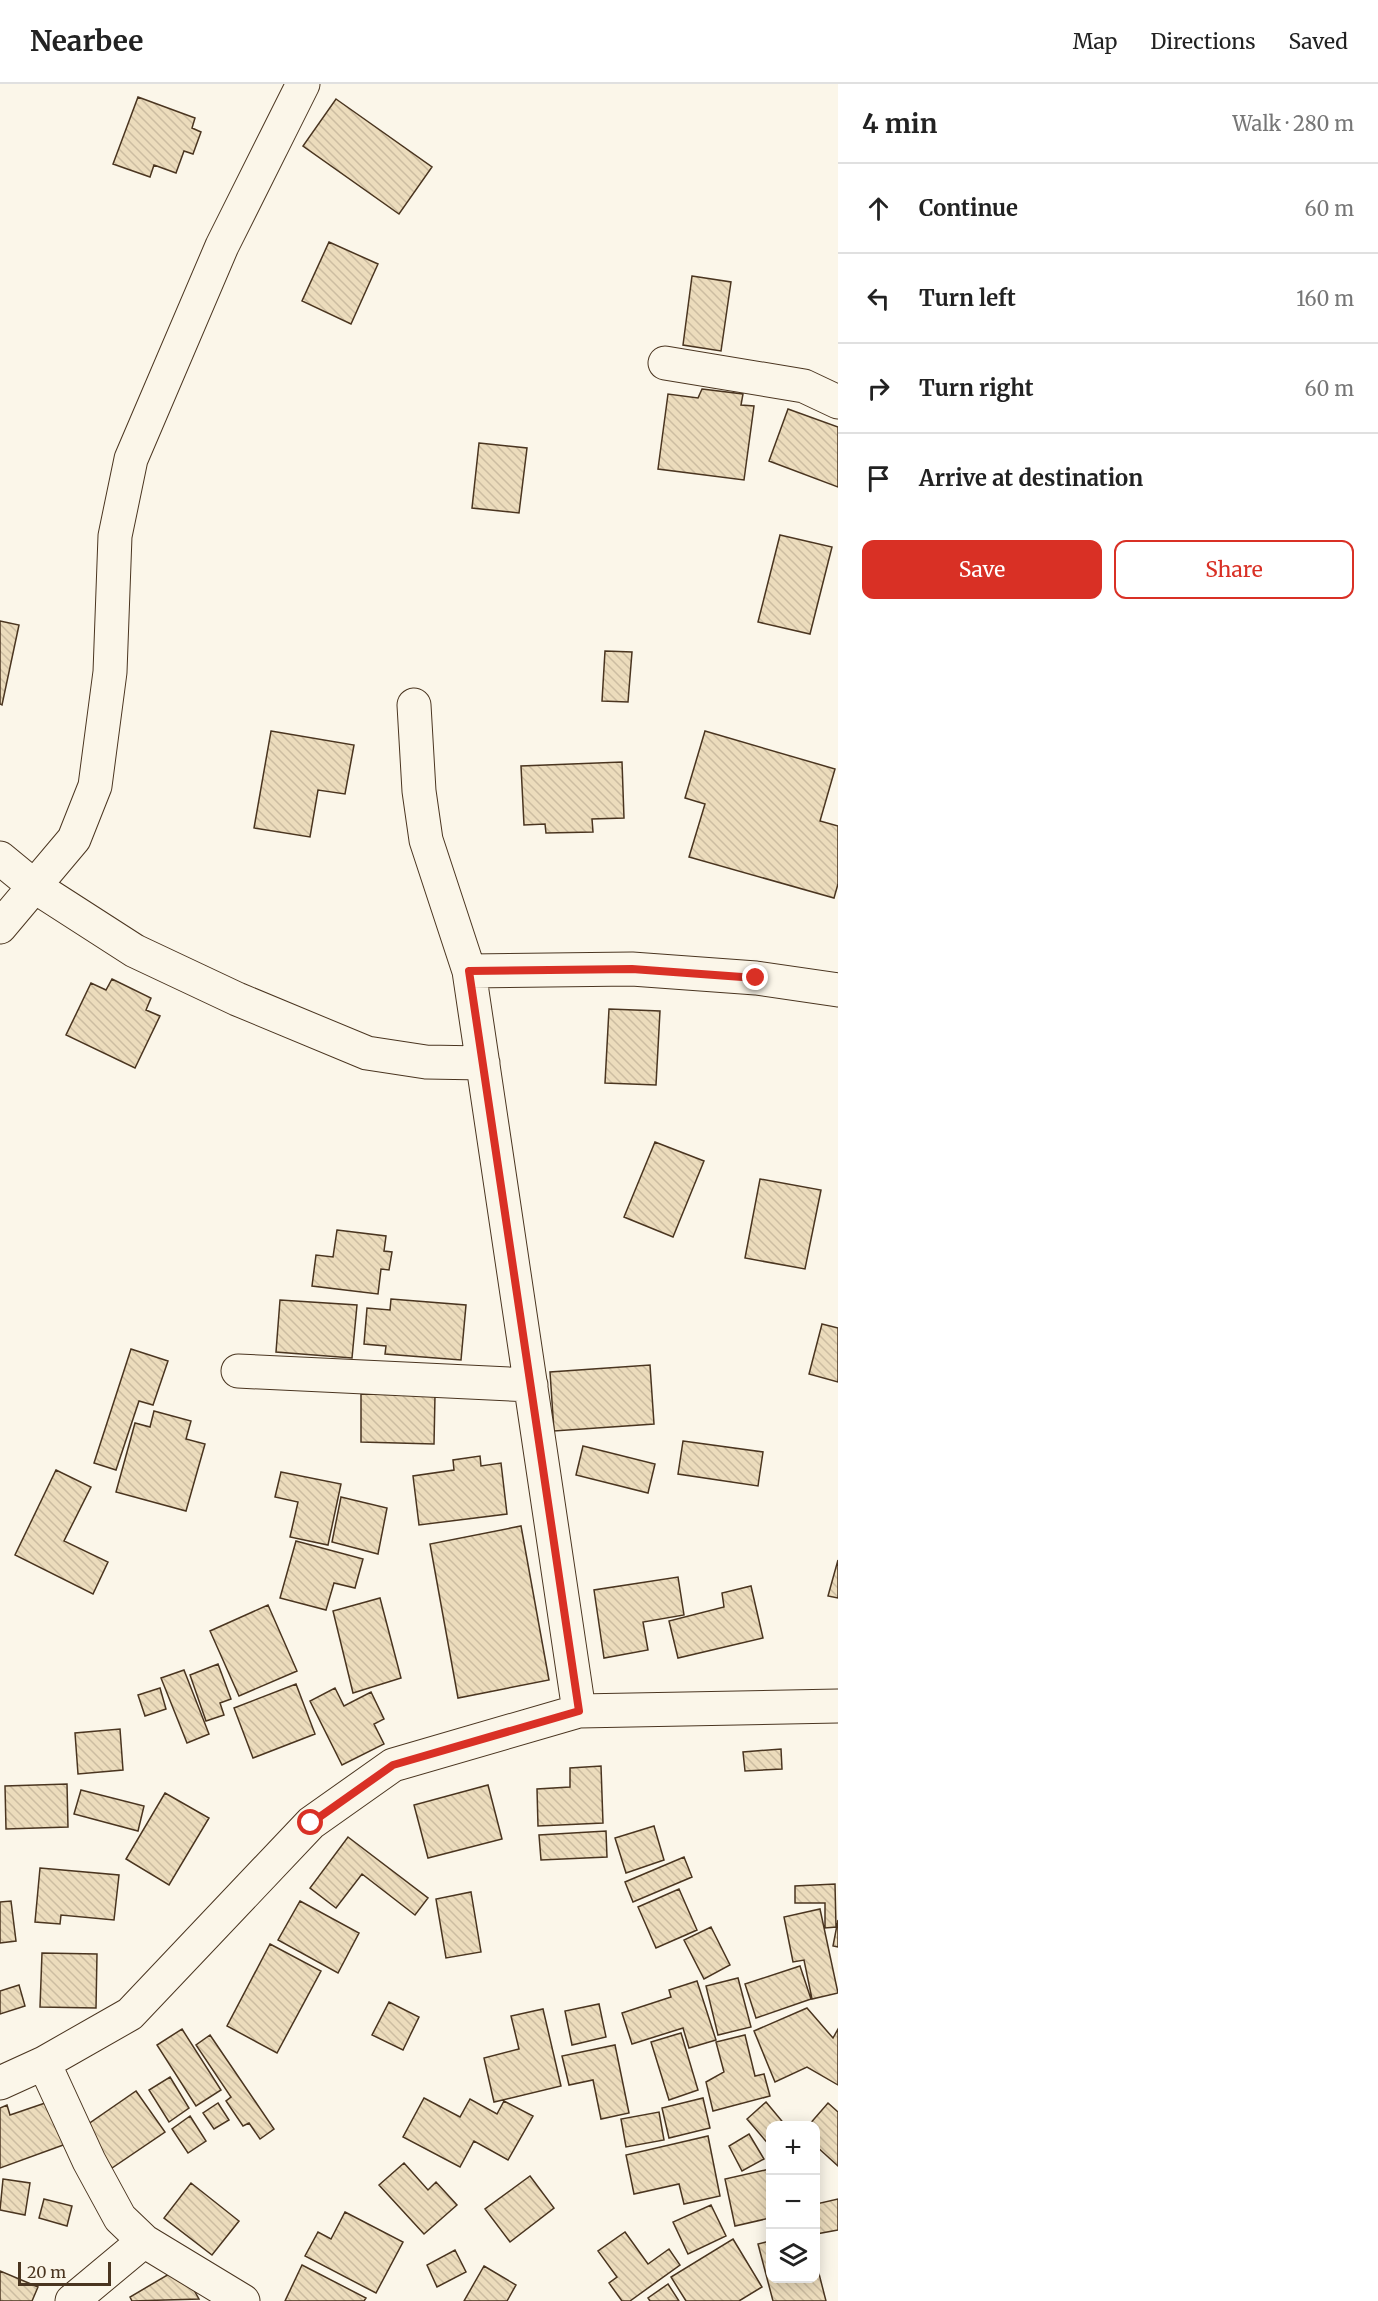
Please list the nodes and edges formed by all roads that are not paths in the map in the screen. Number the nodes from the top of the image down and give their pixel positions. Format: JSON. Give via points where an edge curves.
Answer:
{"nodes":[{"id":1,"x":303,"y":84,"type":"edge"},
{"id":2,"x":664,"y":363,"type":"dead end"},
{"id":3,"x":838,"y":402,"type":"edge"},
{"id":4,"x":414,"y":705,"type":"dead end"},
{"id":5,"x":0,"y":858,"type":"edge"},
{"id":6,"x":34,"y":886,"type":"junction"},
{"id":7,"x":0,"y":927,"type":"edge"},
{"id":8,"x":469,"y":971,"type":"junction"},
{"id":9,"x":838,"y":990,"type":"edge"},
{"id":10,"x":483,"y":1063,"type":"junction"},
{"id":11,"x":238,"y":1371,"type":"dead end"},
{"id":12,"x":531,"y":1385,"type":"junction"},
{"id":13,"x":838,"y":1706,"type":"edge"},
{"id":14,"x":579,"y":1711,"type":"junction"},
{"id":15,"x":44,"y":2062,"type":"junction"},
{"id":16,"x":0,"y":2083,"type":"edge"},
{"id":17,"x":144,"y":2241,"type":"junction"},
{"id":18,"x":72,"y":2301,"type":"edge"},
{"id":19,"x":243,"y":2301,"type":"edge"}],
"edges":[{"from":1,"to":6,"type":"street","via":[[222,246],[131,459],[116,536],[110,672],[95,786],[74,839]]},
{"from":2,"to":3,"type":"street","via":[[804,386]]},
{"from":4,"to":8,"type":"street","via":[[426,840]]},
{"from":5,"to":6,"type":"street"},
{"from":6,"to":7,"type":"street"},
{"from":6,"to":10,"type":"street","via":[[135,951],[367,1053],[426,1062]]},
{"from":8,"to":9,"type":"street","via":[[632,969],[756,978]]},
{"from":8,"to":10,"type":"street"},
{"from":10,"to":12,"type":"street"},
{"from":11,"to":12,"type":"street"},
{"from":12,"to":14,"type":"street"},
{"from":13,"to":14,"type":"street"},
{"from":14,"to":15,"type":"street","via":[[393,1765],[311,1823],[130,2014]]},
{"from":15,"to":16,"type":"street"},
{"from":15,"to":17,"type":"street","via":[[120,2218]]},
{"from":17,"to":18,"type":"street"},
{"from":17,"to":19,"type":"street"}]}
